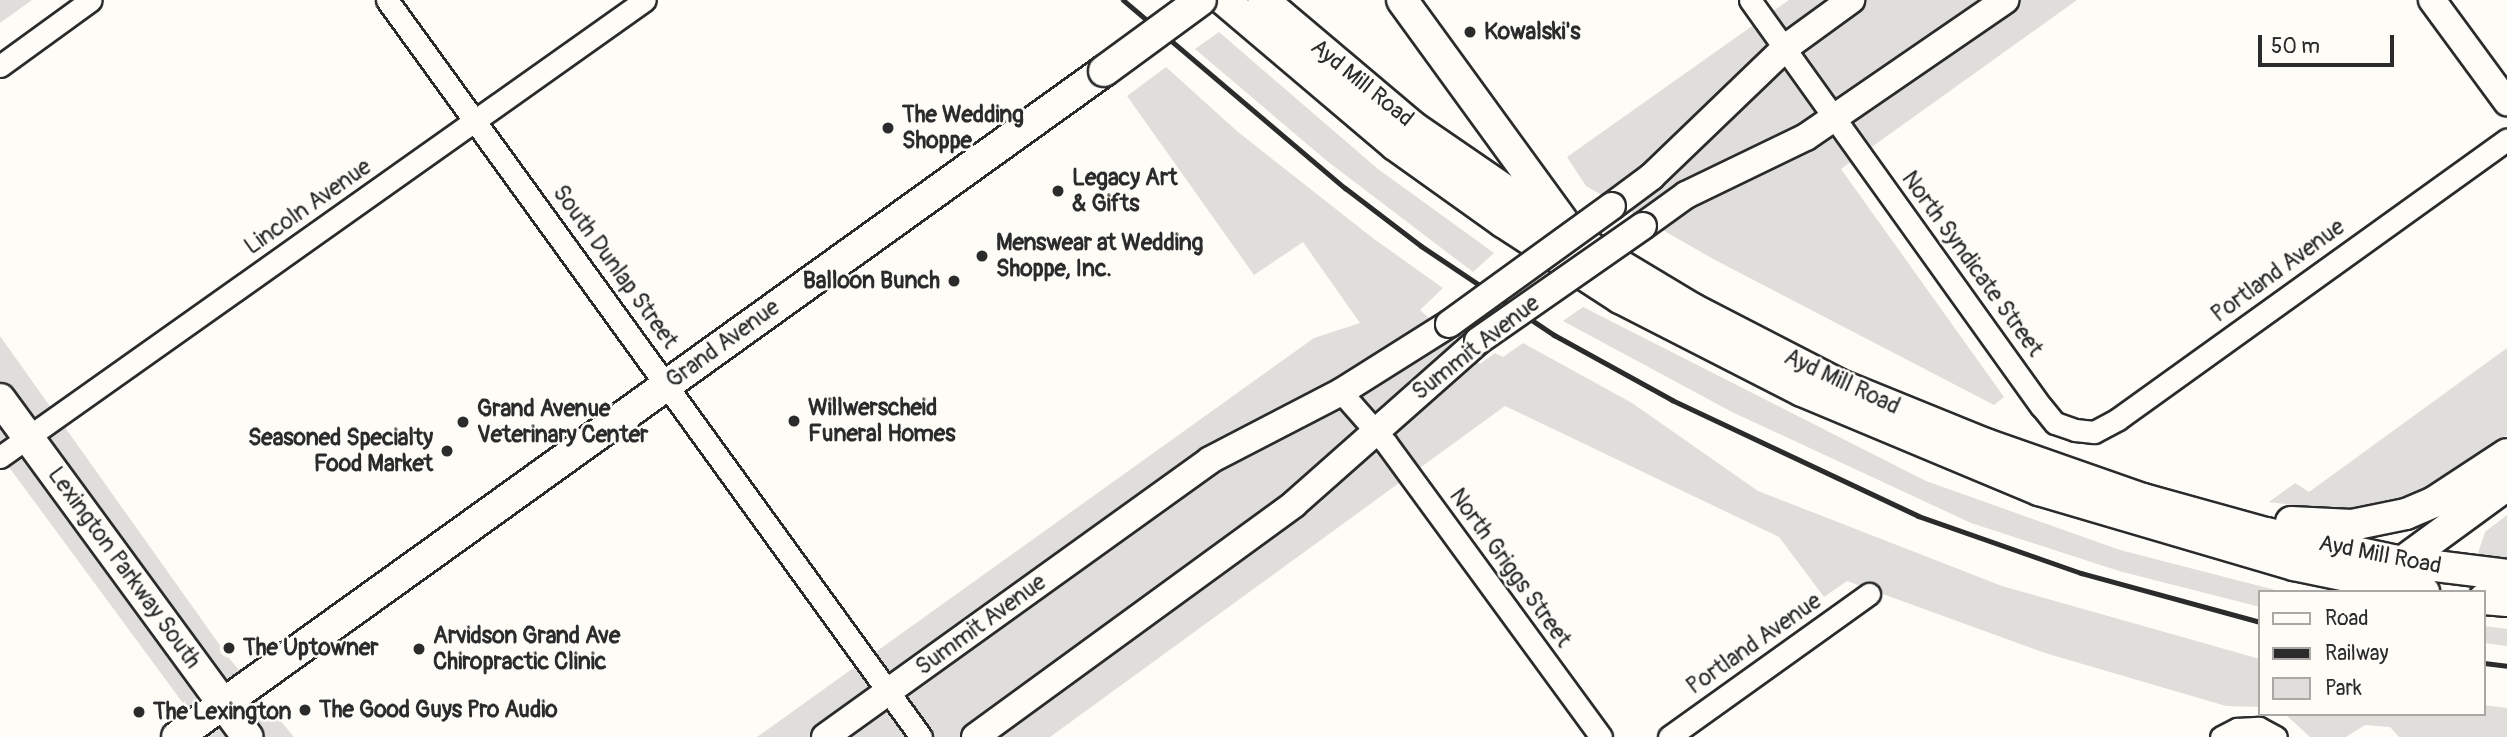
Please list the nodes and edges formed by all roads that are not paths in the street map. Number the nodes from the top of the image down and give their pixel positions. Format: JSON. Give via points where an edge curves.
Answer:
{"nodes":[{"id":1,"x":91,"y":0,"type":"edge"},
{"id":2,"x":387,"y":0,"type":"edge"},
{"id":3,"x":645,"y":0,"type":"edge"},
{"id":4,"x":1201,"y":0,"type":"edge"},
{"id":5,"x":1224,"y":0,"type":"edge"},
{"id":6,"x":1263,"y":0,"type":"edge"},
{"id":7,"x":1402,"y":0,"type":"edge"},
{"id":8,"x":1750,"y":0,"type":"edge"},
{"id":9,"x":1851,"y":0,"type":"edge"},
{"id":10,"x":2005,"y":0,"type":"edge"},
{"id":11,"x":2432,"y":0,"type":"edge"},
{"id":12,"x":1785,"y":48,"type":"junction"},
{"id":13,"x":0,"y":66,"type":"edge"},
{"id":14,"x":2507,"y":102,"type":"edge"},
{"id":15,"x":1835,"y":118,"type":"junction"},
{"id":16,"x":475,"y":121,"type":"junction"},
{"id":17,"x":2507,"y":139,"type":"edge"},
{"id":18,"x":1575,"y":238,"type":"junction"},
{"id":19,"x":667,"y":384,"type":"junction"},
{"id":20,"x":1341,"y":391,"type":"junction"},
{"id":21,"x":0,"y":399,"type":"edge"},
{"id":22,"x":1376,"y":430,"type":"junction"},
{"id":23,"x":2075,"y":430,"type":"joint"},
{"id":24,"x":28,"y":437,"type":"junction"},
{"id":25,"x":2507,"y":454,"type":"edge"},
{"id":26,"x":0,"y":457,"type":"edge"},
{"id":27,"x":2478,"y":476,"type":"junction"},
{"id":28,"x":2507,"y":485,"type":"edge"},
{"id":29,"x":2143,"y":499,"type":"junction"},
{"id":30,"x":2389,"y":567,"type":"junction"},
{"id":31,"x":2507,"y":575,"type":"edge"},
{"id":32,"x":2421,"y":590,"type":"edge"},
{"id":33,"x":1869,"y":594,"type":"dead end"},
{"id":34,"x":2486,"y":599,"type":"edge"},
{"id":35,"x":2507,"y":601,"type":"edge"},
{"id":36,"x":890,"y":691,"type":"junction"},
{"id":37,"x":223,"y":704,"type":"junction"},
{"id":38,"x":2268,"y":733,"type":"edge"},
{"id":39,"x":177,"y":737,"type":"edge"},
{"id":40,"x":247,"y":737,"type":"edge"},
{"id":41,"x":825,"y":737,"type":"edge"},
{"id":42,"x":921,"y":737,"type":"edge"},
{"id":43,"x":975,"y":737,"type":"edge"},
{"id":44,"x":1601,"y":737,"type":"edge"},
{"id":45,"x":1669,"y":737,"type":"edge"},
{"id":46,"x":2221,"y":737,"type":"edge"}],
"edges":[{"from":1,"to":13,"type":"street"},
{"from":2,"to":16,"type":"street","name":"South Dunlap Street"},
{"from":3,"to":16,"type":"street","name":"Lincoln Avenue"},
{"from":4,"to":19,"type":"main road","name":"Grand Avenue","bridge":true},
{"from":5,"to":30,"type":"main road","name":"Ayd Mill Road","via":[[1395,145],[1503,222],[1620,298],[1802,391],[2039,490],[2294,565]]},
{"from":6,"to":18,"type":"main road","name":"Ayd Mill Road","via":[[1412,125]]},
{"from":7,"to":18,"type":"main road"},
{"from":8,"to":12,"type":"street","name":"North Syndicate Street"},
{"from":9,"to":12,"type":"street","name":"Summit Avenue"},
{"from":10,"to":15,"type":"street","name":"Summit Avenue"},
{"from":11,"to":14,"type":"street"},
{"from":12,"to":15,"type":"street","name":"North Syndicate Street"},
{"from":12,"to":20,"type":"street","name":"Summit Avenue","bridge":true,"via":[[1651,177],[1449,324]]},
{"from":15,"to":22,"type":"street","name":"Summit Avenue","bridge":true,"via":[[1686,195],[1478,341]]},
{"from":15,"to":23,"type":"street","name":"North Syndicate Street","via":[[2041,406],[2055,423]]},
{"from":16,"to":19,"type":"street","name":"South Dunlap Street"},
{"from":16,"to":24,"type":"street","name":"Lincoln Avenue"},
{"from":17,"to":23,"type":"street","name":"Portland Avenue","via":[[2118,419],[2094,432]]},
{"from":18,"to":29,"type":"main road","name":"Ayd Mill Road","via":[[1693,309],[1838,384],[1986,444]]},
{"from":19,"to":36,"type":"street","name":"South Dunlap Street"},
{"from":19,"to":37,"type":"main road","name":"Grand Avenue"},
{"from":20,"to":22,"type":"street","name":"North Griggs Street"},
{"from":20,"to":36,"type":"street","name":"Summit Avenue","via":[[1210,460]]},
{"from":21,"to":24,"type":"main road","name":"Lexington Parkway South"},
{"from":22,"to":43,"type":"street","name":"Summit Avenue","via":[[1294,504]]},
{"from":22,"to":44,"type":"street","name":"North Griggs Street"},
{"from":24,"to":26,"type":"street","name":"Lincoln Avenue"},
{"from":24,"to":37,"type":"main road","name":"Lexington Parkway South"},
{"from":25,"to":27,"type":"main road"},
{"from":27,"to":29,"type":"main road","via":[[2406,514],[2352,525],[2308,524]]},
{"from":27,"to":30,"type":"main road","via":[[2402,537]]},
{"from":28,"to":30,"type":"main road"},
{"from":29,"to":30,"type":"main road","name":"Ayd Mill Road"},
{"from":30,"to":31,"type":"main road","name":"Ayd Mill Road"},
{"from":30,"to":32,"type":"main road","name":"Ayd Mill Road"},
{"from":33,"to":45,"type":"street","name":"Portland Avenue"},
{"from":34,"to":35,"type":"main road"},
{"from":36,"to":41,"type":"street","name":"Summit Avenue"},
{"from":36,"to":42,"type":"street","name":"South Dunlap Street"},
{"from":37,"to":39,"type":"main road","name":"Grand Avenue"},
{"from":37,"to":40,"type":"main road","name":"Lexington Parkway South"},
{"from":38,"to":46,"type":"street","via":[[2237,729]]}]}
